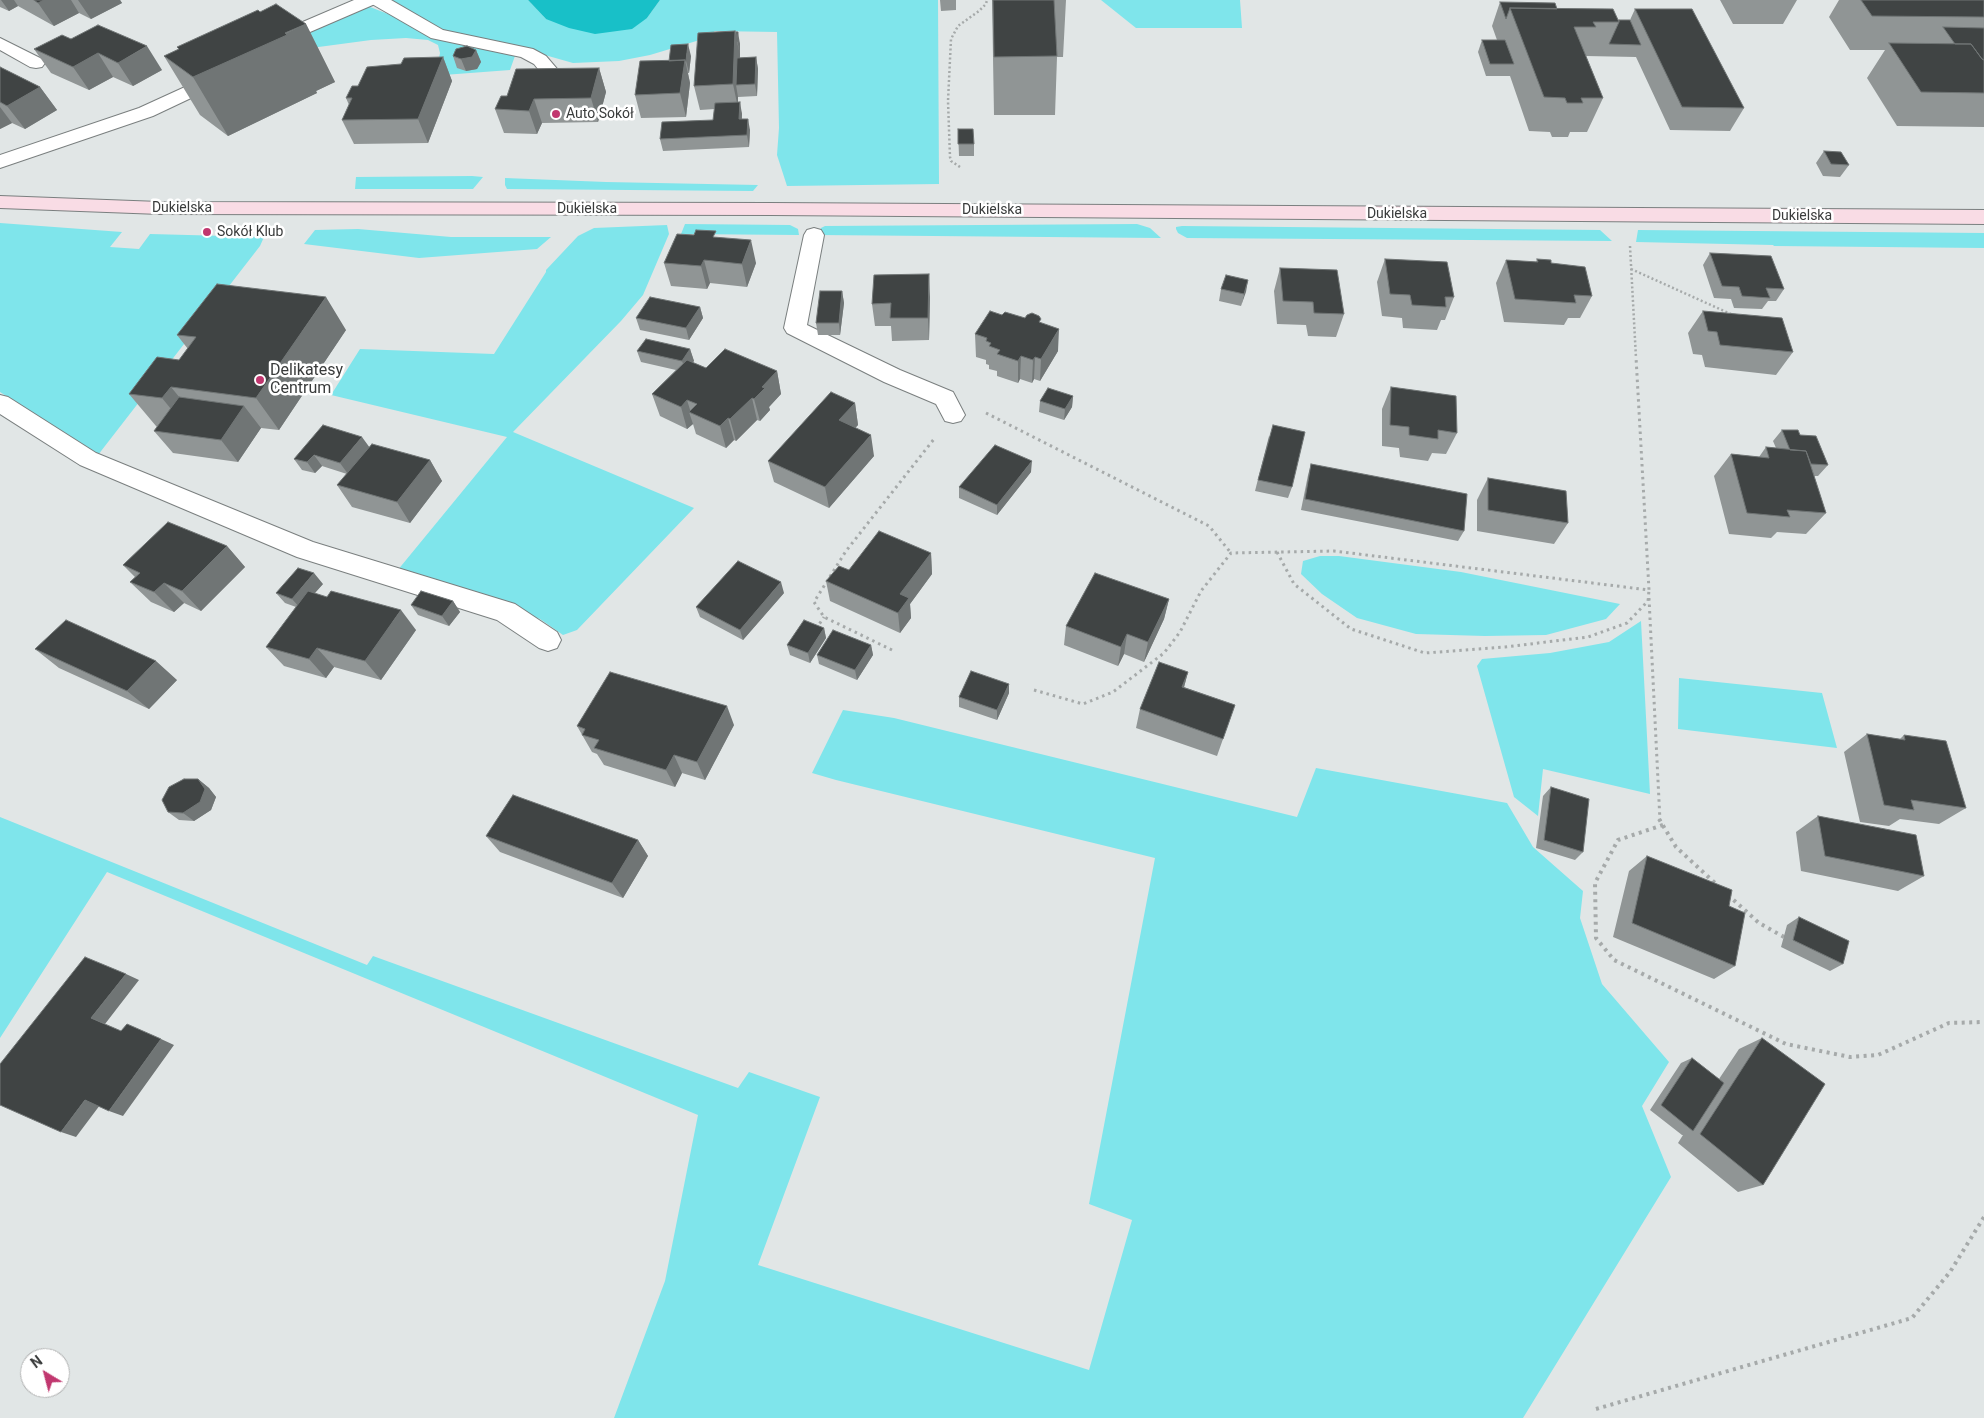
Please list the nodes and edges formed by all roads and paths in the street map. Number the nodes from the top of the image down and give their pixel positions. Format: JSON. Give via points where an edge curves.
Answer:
{"nodes":[{"id":1,"x":369,"y":0,"type":"edge"},
{"id":2,"x":378,"y":0,"type":"edge"},
{"id":3,"x":988,"y":0,"type":"edge"},
{"id":4,"x":0,"y":43,"type":"edge"},
{"id":5,"x":259,"y":56,"type":"edge"},
{"id":6,"x":36,"y":64,"type":"dead end"},
{"id":7,"x":236,"y":68,"type":"edge"},
{"id":8,"x":549,"y":70,"type":"edge"},
{"id":9,"x":0,"y":162,"type":"edge"},
{"id":10,"x":960,"y":167,"type":"dead end"},
{"id":11,"x":0,"y":202,"type":"edge"},
{"id":12,"x":1628,"y":216,"type":"junction"},
{"id":13,"x":1984,"y":217,"type":"edge"},
{"id":14,"x":814,"y":235,"type":"dead end"},
{"id":15,"x":1631,"y":269,"type":"junction"},
{"id":16,"x":1736,"y":316,"type":"edge"},
{"id":17,"x":0,"y":403,"type":"edge"},
{"id":18,"x":949,"y":407,"type":"junction"},
{"id":19,"x":1277,"y":552,"type":"junction"},
{"id":20,"x":1231,"y":553,"type":"junction"},
{"id":21,"x":1649,"y":590,"type":"junction"},
{"id":22,"x":824,"y":617,"type":"junction"},
{"id":23,"x":814,"y":633,"type":"edge"},
{"id":24,"x":548,"y":640,"type":"dead end"},
{"id":25,"x":892,"y":650,"type":"dead end"},
{"id":26,"x":1034,"y":690,"type":"dead end"},
{"id":27,"x":1663,"y":825,"type":"junction"},
{"id":28,"x":1718,"y":886,"type":"edge"},
{"id":29,"x":1724,"y":892,"type":"edge"},
{"id":30,"x":1784,"y":937,"type":"dead end"},
{"id":31,"x":1984,"y":1022,"type":"edge"},
{"id":32,"x":1984,"y":1217,"type":"edge"},
{"id":33,"x":1596,"y":1409,"type":"dead end"}],
"edges":[{"from":1,"to":5,"type":"street","via":[[304,28]]},
{"from":2,"to":8,"type":"street","via":[[437,34],[527,53]]},
{"from":3,"to":10,"type":"path","via":[[958,26],[951,39],[950,157]]},
{"from":4,"to":6,"type":"street"},
{"from":7,"to":9,"type":"street","via":[[146,112]]},
{"from":11,"to":12,"type":"main road","name":"Dukielska","via":[[160,208]]},
{"from":12,"to":13,"type":"main road","name":"Dukielska"},
{"from":12,"to":15,"type":"path"},
{"from":14,"to":18,"type":"street","via":[[795,328]]},
{"from":15,"to":16,"type":"path"},
{"from":15,"to":21,"type":"path"},
{"from":17,"to":24,"type":"street","via":[[88,459],[306,550],[506,612]]},
{"from":18,"to":20,"type":"path","via":[[969,404],[1209,526]]},
{"from":18,"to":22,"type":"path","via":[[846,551],[814,602]]},
{"from":19,"to":20,"type":"path"},
{"from":19,"to":21,"type":"path","via":[[1334,552]]},
{"from":19,"to":21,"type":"path","via":[[1294,584],[1351,629],[1425,653],[1588,637],[1627,623],[1648,601]]},
{"from":20,"to":26,"type":"path","via":[[1202,591],[1180,632],[1164,653],[1113,692],[1083,704]]},
{"from":21,"to":27,"type":"path","via":[[1660,801],[1658,818]]},
{"from":22,"to":23,"type":"path"},
{"from":22,"to":25,"type":"path"},
{"from":27,"to":28,"type":"path","via":[[1676,846]]},
{"from":27,"to":31,"type":"path","via":[[1618,840],[1595,883],[1596,938],[1614,960],[1786,1044],[1850,1057],[1878,1054],[1949,1023]]},
{"from":29,"to":30,"type":"path","via":[[1759,923]]},
{"from":32,"to":33,"type":"path","via":[[1950,1272],[1912,1318]]}]}
